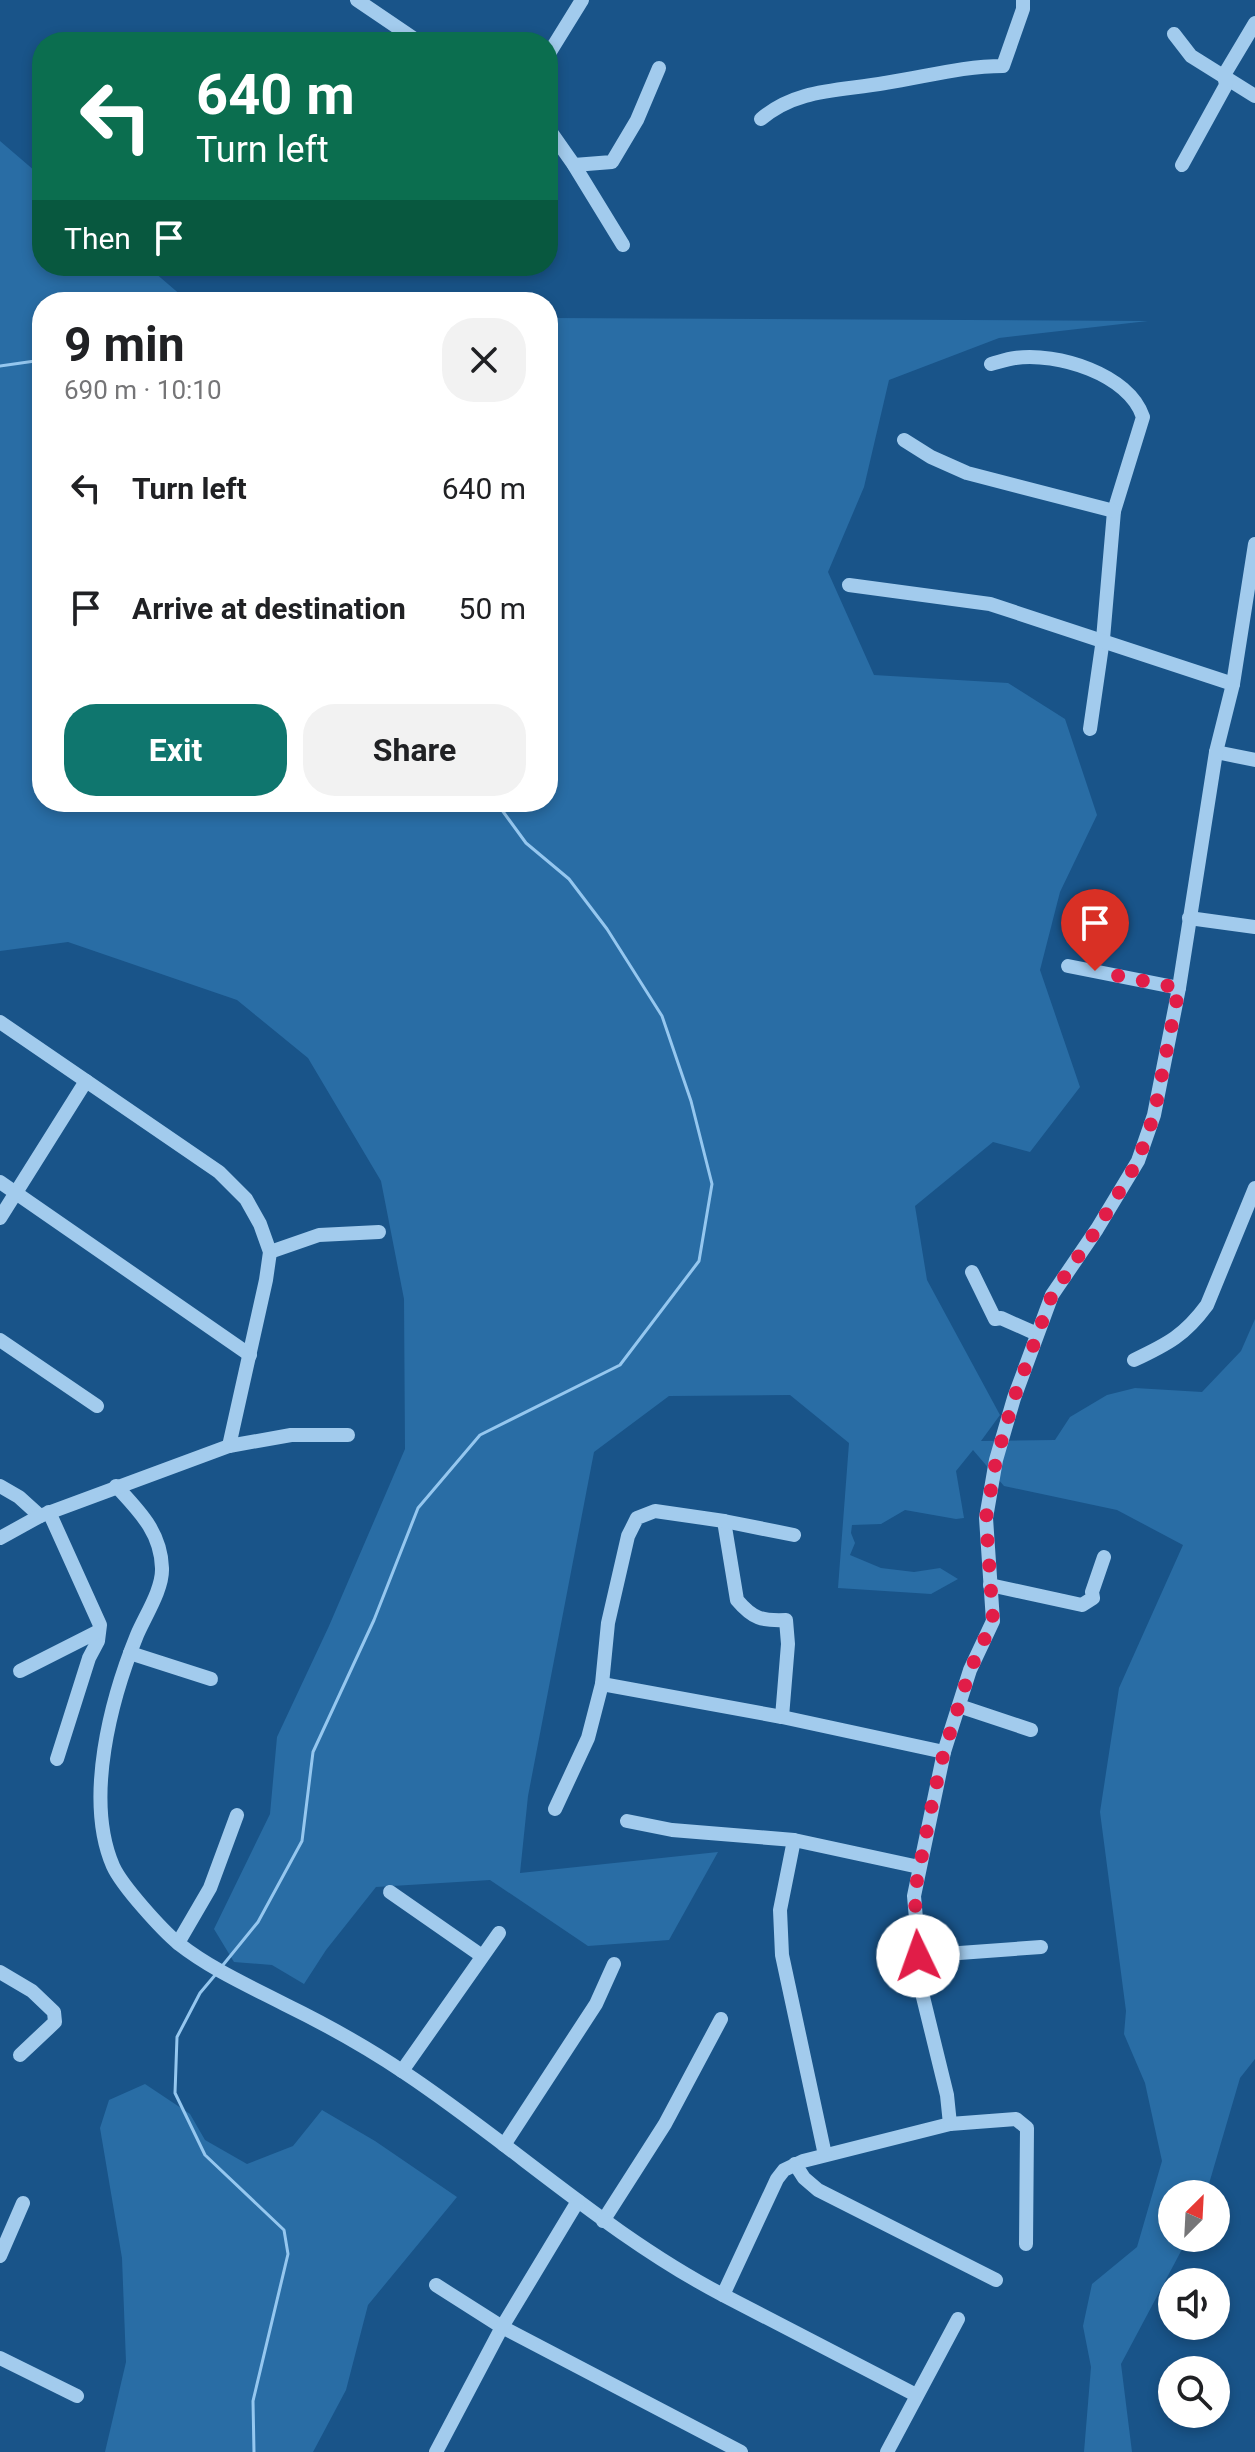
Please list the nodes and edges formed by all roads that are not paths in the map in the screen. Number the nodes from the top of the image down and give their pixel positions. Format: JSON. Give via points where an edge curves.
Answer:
{"nodes":[{"id":1,"x":357,"y":0,"type":"edge"},
{"id":2,"x":582,"y":0,"type":"edge"},
{"id":3,"x":1023,"y":0,"type":"edge"},
{"id":4,"x":1255,"y":23,"type":"edge"},
{"id":5,"x":403,"y":32,"type":"edge"},
{"id":6,"x":1174,"y":34,"type":"dead end"},
{"id":7,"x":558,"y":39,"type":"edge"},
{"id":8,"x":659,"y":68,"type":"dead end"},
{"id":9,"x":1224,"y":75,"type":"junction"},
{"id":10,"x":1255,"y":96,"type":"edge"},
{"id":11,"x":761,"y":119,"type":"dead end"},
{"id":12,"x":558,"y":142,"type":"edge"},
{"id":13,"x":574,"y":165,"type":"junction"},
{"id":14,"x":1182,"y":165,"type":"dead end"},
{"id":15,"x":623,"y":245,"type":"dead end"},
{"id":16,"x":991,"y":364,"type":"dead end"},
{"id":17,"x":904,"y":440,"type":"dead end"},
{"id":18,"x":1114,"y":511,"type":"junction"},
{"id":19,"x":1255,"y":544,"type":"edge"},
{"id":20,"x":849,"y":585,"type":"dead end"},
{"id":21,"x":1103,"y":639,"type":"junction"},
{"id":22,"x":1233,"y":684,"type":"junction"},
{"id":23,"x":1090,"y":729,"type":"dead end"},
{"id":24,"x":1216,"y":752,"type":"junction"},
{"id":25,"x":1255,"y":760,"type":"edge"},
{"id":26,"x":1189,"y":918,"type":"junction"},
{"id":27,"x":1255,"y":927,"type":"edge"},
{"id":28,"x":1068,"y":966,"type":"dead end"},
{"id":29,"x":1179,"y":988,"type":"junction"},
{"id":30,"x":0,"y":1022,"type":"edge"},
{"id":31,"x":86,"y":1081,"type":"junction"},
{"id":32,"x":0,"y":1182,"type":"edge"},
{"id":33,"x":1255,"y":1188,"type":"edge"},
{"id":34,"x":16,"y":1194,"type":"junction"},
{"id":35,"x":0,"y":1218,"type":"edge"},
{"id":36,"x":379,"y":1232,"type":"dead end"},
{"id":37,"x":270,"y":1252,"type":"junction"},
{"id":38,"x":972,"y":1272,"type":"dead end"},
{"id":39,"x":1037,"y":1334,"type":"junction"},
{"id":40,"x":0,"y":1340,"type":"edge"},
{"id":41,"x":250,"y":1355,"type":"junction"},
{"id":42,"x":1134,"y":1360,"type":"dead end"},
{"id":43,"x":97,"y":1406,"type":"dead end"},
{"id":44,"x":348,"y":1435,"type":"dead end"},
{"id":45,"x":229,"y":1446,"type":"junction"},
{"id":46,"x":0,"y":1486,"type":"edge"},
{"id":47,"x":116,"y":1486,"type":"junction"},
{"id":48,"x":45,"y":1514,"type":"junction"},
{"id":49,"x":724,"y":1521,"type":"junction"},
{"id":50,"x":794,"y":1535,"type":"dead end"},
{"id":51,"x":0,"y":1538,"type":"edge"},
{"id":52,"x":1104,"y":1557,"type":"dead end"},
{"id":53,"x":990,"y":1585,"type":"junction"},
{"id":54,"x":99,"y":1631,"type":"junction"},
{"id":55,"x":130,"y":1653,"type":"junction"},
{"id":56,"x":20,"y":1671,"type":"dead end"},
{"id":57,"x":211,"y":1679,"type":"dead end"},
{"id":58,"x":602,"y":1684,"type":"junction"},
{"id":59,"x":959,"y":1706,"type":"junction"},
{"id":60,"x":782,"y":1717,"type":"junction"},
{"id":61,"x":1031,"y":1730,"type":"dead end"},
{"id":62,"x":944,"y":1752,"type":"junction"},
{"id":63,"x":57,"y":1759,"type":"dead end"},
{"id":64,"x":555,"y":1809,"type":"dead end"},
{"id":65,"x":237,"y":1815,"type":"dead end"},
{"id":66,"x":627,"y":1821,"type":"dead end"},
{"id":67,"x":794,"y":1840,"type":"junction"},
{"id":68,"x":919,"y":1867,"type":"junction"},
{"id":69,"x":390,"y":1892,"type":"dead end"},
{"id":70,"x":499,"y":1933,"type":"dead end"},
{"id":71,"x":178,"y":1943,"type":"junction"},
{"id":72,"x":1041,"y":1947,"type":"dead end"},
{"id":73,"x":482,"y":1956,"type":"junction"},
{"id":74,"x":918,"y":1956,"type":"junction"},
{"id":75,"x":614,"y":1964,"type":"dead end"},
{"id":76,"x":0,"y":1972,"type":"edge"},
{"id":77,"x":721,"y":2019,"type":"dead end"},
{"id":78,"x":20,"y":2055,"type":"dead end"},
{"id":79,"x":402,"y":2071,"type":"junction"},
{"id":80,"x":950,"y":2124,"type":"junction"},
{"id":81,"x":504,"y":2145,"type":"junction"},
{"id":82,"x":825,"y":2155,"type":"junction"},
{"id":83,"x":795,"y":2164,"type":"junction"},
{"id":84,"x":578,"y":2201,"type":"junction"},
{"id":85,"x":23,"y":2203,"type":"dead end"},
{"id":86,"x":603,"y":2221,"type":"junction"},
{"id":87,"x":1026,"y":2244,"type":"dead end"},
{"id":88,"x":0,"y":2256,"type":"edge"},
{"id":89,"x":996,"y":2280,"type":"dead end"},
{"id":90,"x":436,"y":2285,"type":"dead end"},
{"id":91,"x":723,"y":2295,"type":"junction"},
{"id":92,"x":958,"y":2319,"type":"dead end"},
{"id":93,"x":502,"y":2327,"type":"junction"},
{"id":94,"x":0,"y":2358,"type":"edge"},
{"id":95,"x":916,"y":2395,"type":"junction"},
{"id":96,"x":77,"y":2396,"type":"dead end"},
{"id":97,"x":443,"y":2450,"type":"edge"},
{"id":98,"x":741,"y":2452,"type":"edge"},
{"id":99,"x":887,"y":2452,"type":"edge"}],
"edges":[{"from":1,"to":5,"type":"street"},
{"from":2,"to":7,"type":"street"},
{"from":3,"to":11,"type":"street","via":[[1003,66],[808,94]]},
{"from":4,"to":9,"type":"street"},
{"from":6,"to":9,"type":"street","via":[[1191,56]]},
{"from":8,"to":13,"type":"street","via":[[612,162]]},
{"from":9,"to":10,"type":"street"},
{"from":9,"to":14,"type":"street","via":[[1226,85]]},
{"from":12,"to":13,"type":"street"},
{"from":13,"to":15,"type":"street"},
{"from":16,"to":18,"type":"street","via":[[1044,358],[1111,377],[1130,392],[1143,417]]},
{"from":17,"to":18,"type":"street","via":[[967,473]]},
{"from":18,"to":21,"type":"street"},
{"from":19,"to":22,"type":"street"},
{"from":20,"to":21,"type":"street","via":[[990,604]]},
{"from":21,"to":22,"type":"street"},
{"from":21,"to":23,"type":"street"},
{"from":22,"to":24,"type":"street"},
{"from":24,"to":25,"type":"street"},
{"from":24,"to":26,"type":"street"},
{"from":26,"to":27,"type":"street"},
{"from":26,"to":29,"type":"street"},
{"from":28,"to":29,"type":"street"},
{"from":29,"to":39,"type":"street","via":[[1154,1115],[1138,1161],[1052,1295]]},
{"from":30,"to":31,"type":"street"},
{"from":31,"to":34,"type":"street"},
{"from":31,"to":37,"type":"street","via":[[219,1172],[246,1199]]},
{"from":32,"to":34,"type":"street"},
{"from":33,"to":42,"type":"street","via":[[1207,1305],[1175,1341]]},
{"from":34,"to":35,"type":"street"},
{"from":34,"to":41,"type":"street"},
{"from":36,"to":37,"type":"street","via":[[319,1235]]},
{"from":37,"to":41,"type":"street"},
{"from":38,"to":39,"type":"street","via":[[995,1319]]},
{"from":39,"to":53,"type":"street","via":[[996,1460],[986,1518]]},
{"from":40,"to":43,"type":"street"},
{"from":41,"to":45,"type":"street"},
{"from":44,"to":45,"type":"street","via":[[291,1435]]},
{"from":45,"to":47,"type":"street"},
{"from":46,"to":48,"type":"street"},
{"from":47,"to":48,"type":"street"},
{"from":47,"to":55,"type":"street","via":[[156,1534],[162,1558],[163,1573]]},
{"from":48,"to":51,"type":"street"},
{"from":48,"to":54,"type":"street"},
{"from":49,"to":50,"type":"street"},
{"from":49,"to":58,"type":"street","via":[[655,1511],[637,1518],[608,1623]]},
{"from":49,"to":60,"type":"street","via":[[737,1600],[763,1620],[786,1620]]},
{"from":52,"to":53,"type":"street","via":[[1093,1598],[1082,1605]]},
{"from":53,"to":59,"type":"street","via":[[993,1621]]},
{"from":54,"to":56,"type":"street"},
{"from":54,"to":63,"type":"street"},
{"from":55,"to":57,"type":"street"},
{"from":55,"to":71,"type":"street","via":[[103,1762],[106,1843],[128,1888]]},
{"from":58,"to":60,"type":"street"},
{"from":58,"to":64,"type":"street","via":[[588,1738]]},
{"from":59,"to":61,"type":"street"},
{"from":59,"to":62,"type":"street"},
{"from":60,"to":62,"type":"street"},
{"from":62,"to":68,"type":"street"},
{"from":65,"to":71,"type":"street","via":[[210,1888]]},
{"from":66,"to":67,"type":"street"},
{"from":67,"to":68,"type":"street"},
{"from":67,"to":82,"type":"street","via":[[780,1910],[782,1955]]},
{"from":68,"to":74,"type":"street","via":[[914,1896]]},
{"from":69,"to":73,"type":"street"},
{"from":70,"to":73,"type":"street"},
{"from":71,"to":79,"type":"street"},
{"from":72,"to":74,"type":"street"},
{"from":73,"to":79,"type":"street"},
{"from":74,"to":80,"type":"street"},
{"from":75,"to":81,"type":"street","via":[[596,2004]]},
{"from":76,"to":78,"type":"street","via":[[54,2012],[55,2022]]},
{"from":77,"to":86,"type":"street","via":[[665,2124]]},
{"from":79,"to":81,"type":"street"},
{"from":80,"to":82,"type":"street"},
{"from":80,"to":87,"type":"street","via":[[1016,2119],[1027,2128]]},
{"from":81,"to":84,"type":"street"},
{"from":82,"to":83,"type":"street"},
{"from":83,"to":89,"type":"street","via":[[818,2190]]},
{"from":83,"to":91,"type":"street","via":[[777,2179]]},
{"from":84,"to":86,"type":"street"},
{"from":84,"to":93,"type":"street"},
{"from":85,"to":88,"type":"street"},
{"from":86,"to":91,"type":"street"},
{"from":90,"to":93,"type":"street"},
{"from":91,"to":95,"type":"street"},
{"from":92,"to":95,"type":"street"},
{"from":93,"to":97,"type":"street"},
{"from":93,"to":98,"type":"street"},
{"from":94,"to":96,"type":"street"},
{"from":95,"to":99,"type":"street"}]}
